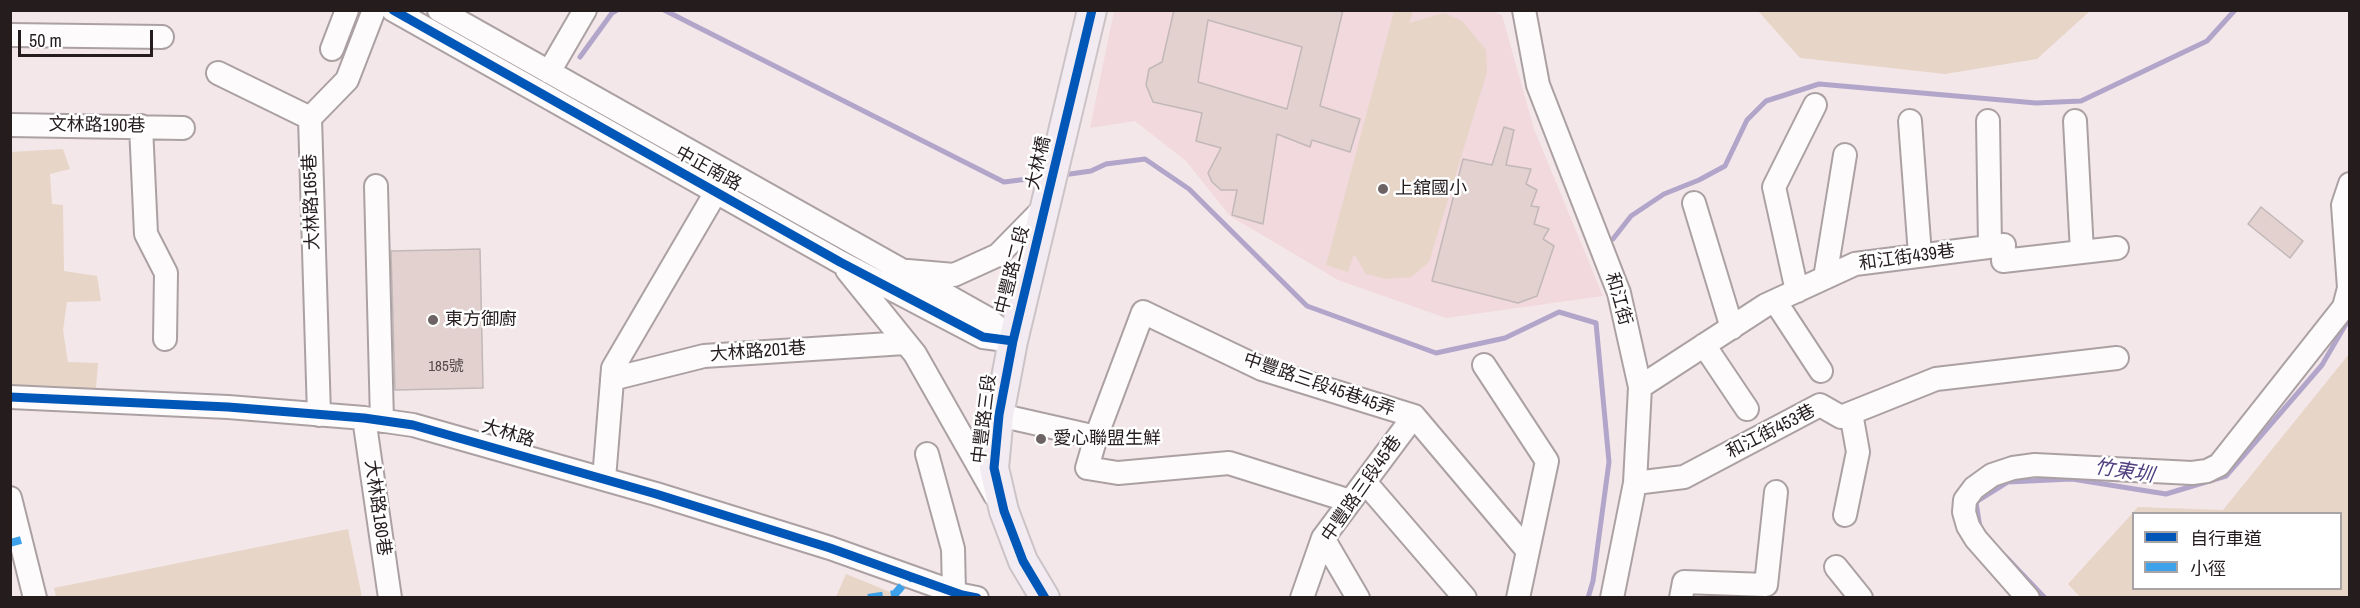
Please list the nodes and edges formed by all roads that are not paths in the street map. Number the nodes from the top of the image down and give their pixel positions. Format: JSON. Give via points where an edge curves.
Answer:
{"nodes":[{"id":1,"x":347,"y":10,"type":"edge"},
{"id":2,"x":374,"y":10,"type":"edge"},
{"id":3,"x":393,"y":10,"type":"edge"},
{"id":4,"x":585,"y":10,"type":"edge"},
{"id":5,"x":1092,"y":10,"type":"edge"},
{"id":6,"x":1524,"y":10,"type":"edge"},
{"id":7,"x":453,"y":14,"type":"edge"},
{"id":8,"x":10,"y":35,"type":"edge"},
{"id":9,"x":162,"y":37,"type":"dead end"},
{"id":10,"x":332,"y":48,"type":"dead end"},
{"id":11,"x":549,"y":72,"type":"junction"},
{"id":12,"x":218,"y":73,"type":"dead end"},
{"id":13,"x":1815,"y":105,"type":"dead end"},
{"id":14,"x":310,"y":118,"type":"junction"},
{"id":15,"x":1910,"y":121,"type":"dead end"},
{"id":16,"x":1988,"y":121,"type":"dead end"},
{"id":17,"x":2075,"y":121,"type":"dead end"},
{"id":18,"x":10,"y":125,"type":"edge"},
{"id":19,"x":141,"y":126,"type":"junction"},
{"id":20,"x":183,"y":128,"type":"dead end"},
{"id":21,"x":1845,"y":155,"type":"dead end"},
{"id":22,"x":2349,"y":184,"type":"edge"},
{"id":23,"x":376,"y":186,"type":"dead end"},
{"id":24,"x":716,"y":192,"type":"junction"},
{"id":25,"x":1694,"y":203,"type":"dead end"},
{"id":26,"x":1046,"y":206,"type":"junction"},
{"id":27,"x":1990,"y":246,"type":"junction"},
{"id":28,"x":2117,"y":248,"type":"dead end"},
{"id":29,"x":2082,"y":252,"type":"junction"},
{"id":30,"x":1920,"y":255,"type":"junction"},
{"id":31,"x":840,"y":261,"type":"junction"},
{"id":32,"x":899,"y":270,"type":"junction"},
{"id":33,"x":1824,"y":278,"type":"junction"},
{"id":34,"x":1797,"y":291,"type":"junction"},
{"id":35,"x":1775,"y":301,"type":"junction"},
{"id":36,"x":1732,"y":328,"type":"junction"},
{"id":37,"x":165,"y":339,"type":"dead end"},
{"id":38,"x":1013,"y":341,"type":"junction"},
{"id":39,"x":905,"y":343,"type":"junction"},
{"id":40,"x":1704,"y":345,"type":"junction"},
{"id":41,"x":2117,"y":358,"type":"dead end"},
{"id":42,"x":1484,"y":365,"type":"dead end"},
{"id":43,"x":1821,"y":370,"type":"dead end"},
{"id":44,"x":612,"y":379,"type":"junction"},
{"id":45,"x":1640,"y":387,"type":"junction"},
{"id":46,"x":10,"y":397,"type":"edge"},
{"id":47,"x":1747,"y":409,"type":"dead end"},
{"id":48,"x":1851,"y":413,"type":"junction"},
{"id":49,"x":319,"y":415,"type":"junction"},
{"id":50,"x":999,"y":415,"type":"junction"},
{"id":51,"x":1414,"y":416,"type":"junction"},
{"id":52,"x":373,"y":420,"type":"junction"},
{"id":53,"x":1096,"y":436,"type":"junction"},
{"id":54,"x":927,"y":454,"type":"dead end"},
{"id":55,"x":604,"y":479,"type":"junction"},
{"id":56,"x":1365,"y":482,"type":"junction"},
{"id":57,"x":1635,"y":483,"type":"junction"},
{"id":58,"x":1776,"y":492,"type":"dead end"},
{"id":59,"x":10,"y":498,"type":"edge"},
{"id":60,"x":1350,"y":501,"type":"junction"},
{"id":61,"x":1004,"y":511,"type":"junction"},
{"id":62,"x":1845,"y":515,"type":"dead end"},
{"id":63,"x":1323,"y":538,"type":"junction"},
{"id":64,"x":16,"y":541,"type":"edge"},
{"id":65,"x":1528,"y":551,"type":"junction"},
{"id":66,"x":1836,"y":567,"type":"dead end"},
{"id":67,"x":953,"y":595,"type":"edge"},
{"id":68,"x":35,"y":597,"type":"edge"},
{"id":69,"x":390,"y":597,"type":"edge"},
{"id":70,"x":977,"y":597,"type":"edge"},
{"id":71,"x":1045,"y":597,"type":"edge"},
{"id":72,"x":1302,"y":597,"type":"edge"},
{"id":73,"x":1358,"y":597,"type":"edge"},
{"id":74,"x":1466,"y":597,"type":"edge"},
{"id":75,"x":1518,"y":597,"type":"edge"},
{"id":76,"x":1612,"y":597,"type":"edge"},
{"id":77,"x":1681,"y":597,"type":"edge"},
{"id":78,"x":1861,"y":597,"type":"edge"},
{"id":79,"x":2028,"y":597,"type":"edge"}],
"edges":[{"from":1,"to":10,"type":"street"},
{"from":2,"to":14,"type":"street","via":[[347,80]]},
{"from":3,"to":24,"type":"street","name":"中正南路"},
{"from":4,"to":11,"type":"street"},
{"from":5,"to":26,"type":"main road","name":"大林橋"},
{"from":6,"to":45,"type":"street","name":"和江街","via":[[1538,85],[1619,293]]},
{"from":7,"to":11,"type":"street","name":"中正南路"},
{"from":8,"to":9,"type":"street"},
{"from":11,"to":32,"type":"street","name":"中正南路"},
{"from":12,"to":14,"type":"street"},
{"from":13,"to":34,"type":"street","via":[[1774,187]]},
{"from":14,"to":49,"type":"street","name":"大林路165巷"},
{"from":15,"to":30,"type":"street"},
{"from":16,"to":27,"type":"street"},
{"from":17,"to":29,"type":"street"},
{"from":18,"to":19,"type":"street","name":"文林路190巷"},
{"from":19,"to":20,"type":"street","name":"文林路190巷"},
{"from":19,"to":37,"type":"street","via":[[146,234],[166,273]]},
{"from":21,"to":33,"type":"street"},
{"from":22,"to":79,"type":"street","via":[[2343,205],[2349,280],[2343,307],[2219,465],[2192,473],[2035,465],[1992,475],[1974,488],[1965,500],[1968,526]]},
{"from":23,"to":52,"type":"street","name":"大林路180巷"},
{"from":24,"to":31,"type":"street","name":"中正南路"},
{"from":24,"to":44,"type":"street","via":[[614,368]]},
{"from":25,"to":36,"type":"street"},
{"from":26,"to":32,"type":"street","via":[[998,255],[954,275]]},
{"from":26,"to":38,"type":"main road","name":"中豐路二段"},
{"from":27,"to":29,"type":"street","via":[[2004,244],[2003,261]]},
{"from":27,"to":30,"type":"street","name":"和江街439巷"},
{"from":28,"to":29,"type":"street"},
{"from":30,"to":33,"type":"street","name":"和江街439巷","via":[[1855,264]]},
{"from":31,"to":38,"type":"street","name":"中正南路","via":[[983,337]]},
{"from":31,"to":39,"type":"street"},
{"from":32,"to":38,"type":"street","name":"中正南路","via":[[987,318]]},
{"from":33,"to":34,"type":"street","name":"和江街439巷"},
{"from":34,"to":35,"type":"street","name":"和江街439巷"},
{"from":35,"to":36,"type":"street","name":"和江街439巷"},
{"from":35,"to":43,"type":"street"},
{"from":36,"to":40,"type":"street","name":"和江街439巷"},
{"from":38,"to":50,"type":"main road","name":"中豐路三段"},
{"from":39,"to":44,"type":"street","name":"大林路201巷","via":[[704,356]]},
{"from":39,"to":61,"type":"street","via":[[915,354]]},
{"from":40,"to":45,"type":"street","name":"和江街439巷"},
{"from":40,"to":47,"type":"street"},
{"from":41,"to":48,"type":"street","via":[[1936,379]]},
{"from":42,"to":65,"type":"street","via":[[1547,461]]},
{"from":44,"to":55,"type":"street"},
{"from":45,"to":57,"type":"street","name":"和江街"},
{"from":46,"to":49,"type":"street","name":"大林路"},
{"from":48,"to":57,"type":"street","name":"和江街453巷","via":[[1841,417],[1820,405],[1684,477]]},
{"from":48,"to":62,"type":"street","via":[[1858,452]]},
{"from":49,"to":52,"type":"street","name":"大林路"},
{"from":50,"to":53,"type":"street"},
{"from":50,"to":61,"type":"main road","name":"中豐路三段","via":[[994,468]]},
{"from":51,"to":53,"type":"street","name":"中豐路三段45巷45弄","via":[[1262,369],[1143,312]]},
{"from":51,"to":56,"type":"street","name":"中豐路三段45巷"},
{"from":51,"to":65,"type":"street"},
{"from":52,"to":55,"type":"street","name":"大林路","via":[[461,437]]},
{"from":52,"to":69,"type":"street","name":"大林路180巷"},
{"from":53,"to":60,"type":"street","via":[[1087,468],[1118,473],[1229,463]]},
{"from":54,"to":67,"type":"street","via":[[953,549]]},
{"from":55,"to":67,"type":"street","name":"大林路","via":[[830,548]]},
{"from":56,"to":60,"type":"street","name":"中豐路三段45巷"},
{"from":56,"to":74,"type":"street"},
{"from":57,"to":76,"type":"street","name":"和江街"},
{"from":58,"to":77,"type":"street","via":[[1766,585],[1684,582]]},
{"from":59,"to":64,"type":"street"},
{"from":60,"to":63,"type":"street","name":"中豐路三段45巷"},
{"from":61,"to":71,"type":"main road","name":"中豐路三段","via":[[1023,561]]},
{"from":63,"to":72,"type":"street","name":"中豐路三段45巷"},
{"from":63,"to":73,"type":"street"},
{"from":64,"to":68,"type":"street"},
{"from":65,"to":75,"type":"street"},
{"from":66,"to":78,"type":"street"},
{"from":67,"to":70,"type":"street","name":"大林路"}]}
